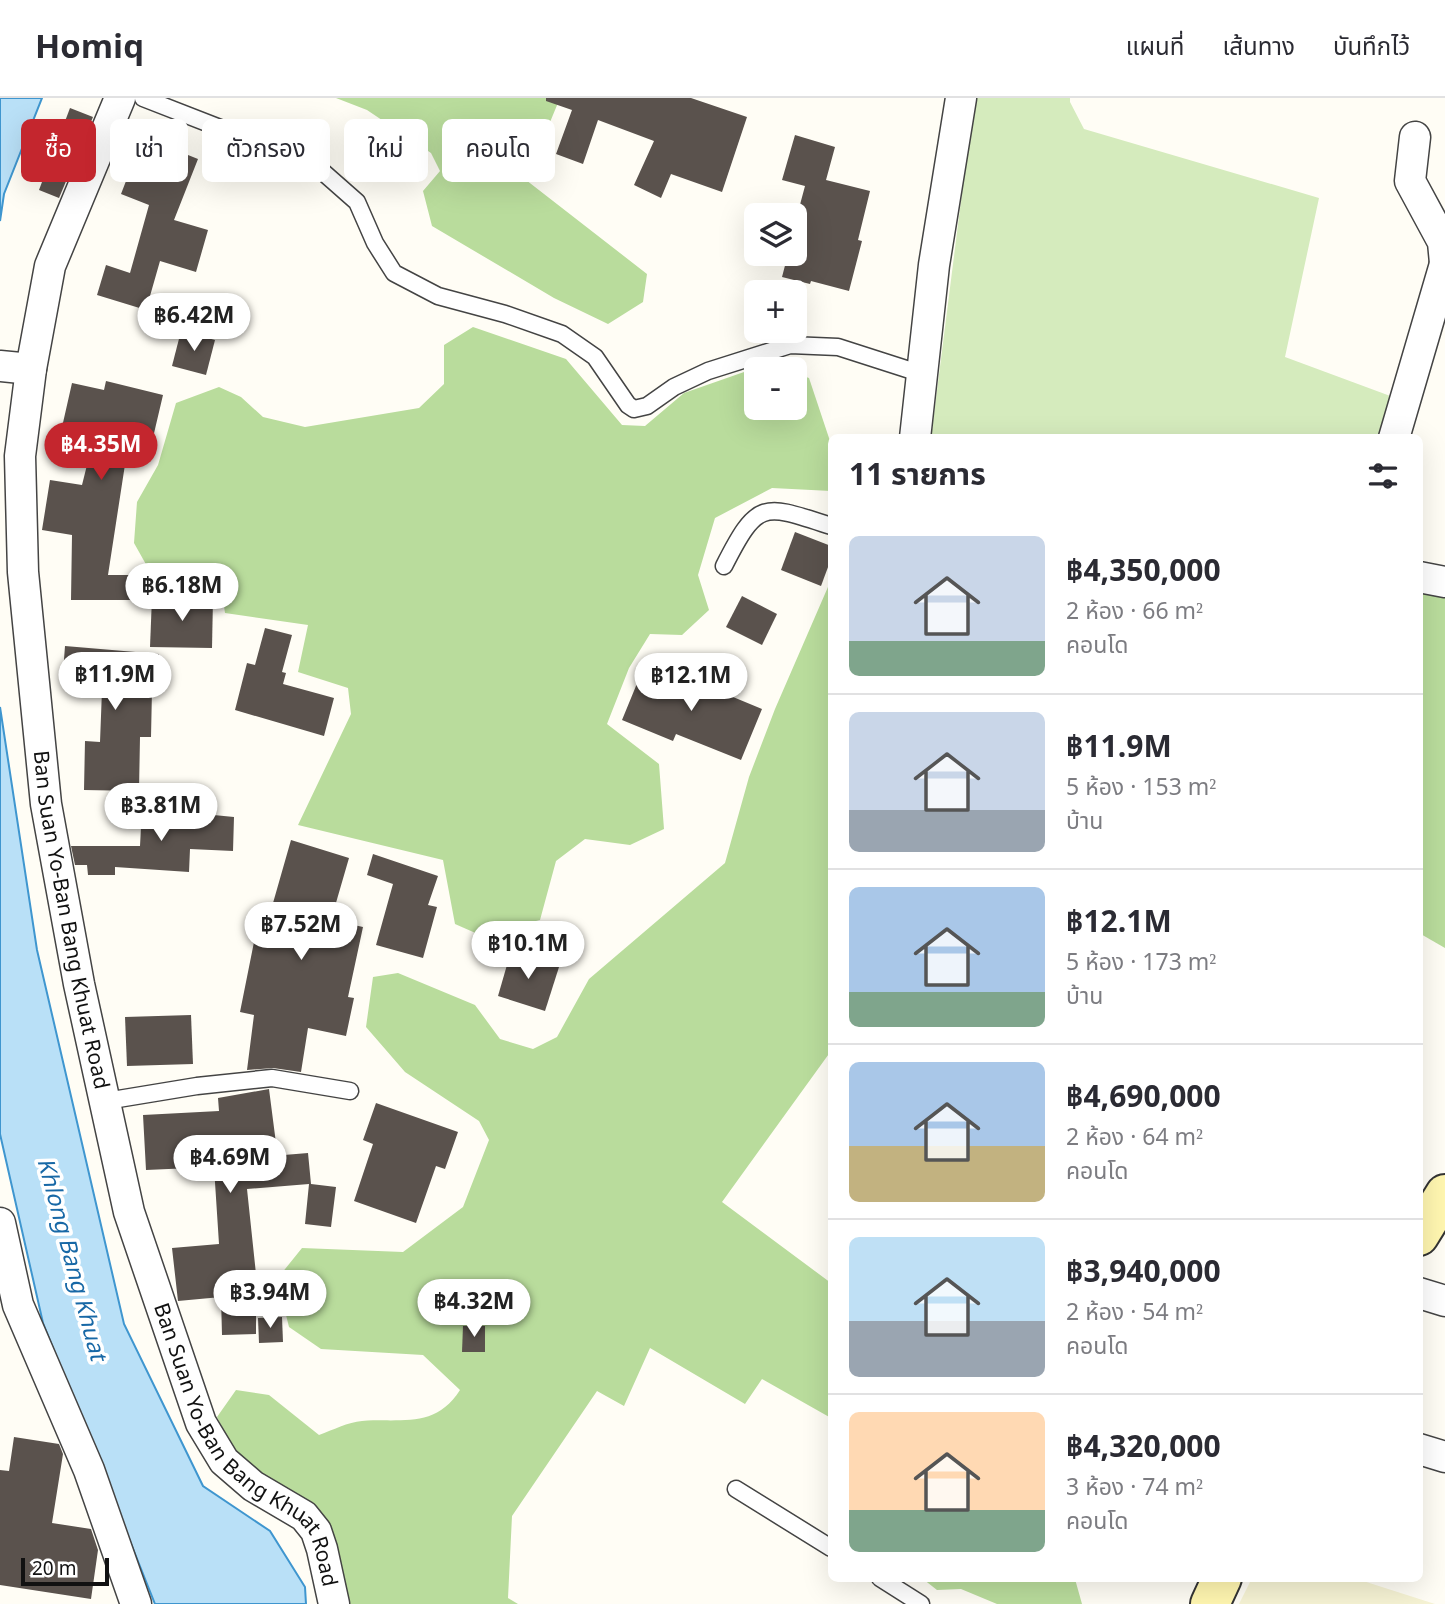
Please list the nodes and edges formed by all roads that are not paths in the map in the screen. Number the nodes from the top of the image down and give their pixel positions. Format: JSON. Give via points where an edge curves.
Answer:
{"nodes":[{"id":1,"x":121,"y":98,"type":"edge"},
{"id":2,"x":143,"y":98,"type":"edge"},
{"id":3,"x":961,"y":98,"type":"edge"},
{"id":4,"x":1415,"y":137,"type":"dead end"},
{"id":5,"x":1445,"y":264,"type":"edge"},
{"id":6,"x":14,"y":367,"type":"edge"},
{"id":7,"x":922,"y":374,"type":"junction"},
{"id":8,"x":915,"y":434,"type":"edge"},
{"id":9,"x":1395,"y":434,"type":"edge"},
{"id":10,"x":828,"y":525,"type":"edge"},
{"id":11,"x":724,"y":566,"type":"dead end"},
{"id":12,"x":1423,"y":578,"type":"edge"},
{"id":13,"x":1445,"y":582,"type":"edge"},
{"id":14,"x":350,"y":1091,"type":"dead end"},
{"id":15,"x":106,"y":1101,"type":"junction"},
{"id":16,"x":1445,"y":1194,"type":"edge"},
{"id":17,"x":0,"y":1223,"type":"edge"},
{"id":18,"x":1423,"y":1230,"type":"edge"},
{"id":19,"x":1423,"y":1294,"type":"edge"},
{"id":20,"x":1445,"y":1301,"type":"edge"},
{"id":21,"x":9,"y":1316,"type":"edge"},
{"id":22,"x":1423,"y":1450,"type":"edge"},
{"id":23,"x":1445,"y":1457,"type":"edge"},
{"id":24,"x":736,"y":1489,"type":"dead end"},
{"id":25,"x":828,"y":1546,"type":"edge"},
{"id":26,"x":886,"y":1582,"type":"edge"},
{"id":27,"x":1220,"y":1582,"type":"edge"},
{"id":28,"x":136,"y":1604,"type":"edge"},
{"id":29,"x":334,"y":1604,"type":"edge"},
{"id":30,"x":921,"y":1604,"type":"edge"},
{"id":31,"x":1210,"y":1604,"type":"edge"}],
"edges":[{"from":1,"to":6,"type":"street","name":"Ban Suan Yo-Ban Bang Khuat Road","via":[[50,266]]},
{"from":2,"to":7,"type":"lane","via":[[315,165],[357,202],[394,273],[438,296],[562,334],[595,357],[634,409],[708,371],[790,345],[838,347]]},
{"from":3,"to":7,"type":"street"},
{"from":4,"to":5,"type":"street","via":[[1409,181],[1443,242]]},
{"from":5,"to":9,"type":"street"},
{"from":6,"to":15,"type":"street","name":"Ban Suan Yo-Ban Bang Khuat Road","via":[[23,572],[46,804]]},
{"from":7,"to":8,"type":"street"},
{"from":10,"to":11,"type":"lane","via":[[781,510],[762,512],[742,530]]},
{"from":12,"to":13,"type":"street"},
{"from":14,"to":15,"type":"lane","via":[[272,1078]]},
{"from":15,"to":29,"type":"street","name":"Ban Suan Yo-Ban Bang Khuat Road","via":[[129,1212],[201,1423],[224,1461],[253,1486],[304,1516],[316,1531]]},
{"from":16,"to":18,"type":"main road"},
{"from":17,"to":21,"type":"street"},
{"from":19,"to":20,"type":"street"},
{"from":21,"to":28,"type":"street","via":[[89,1470]]},
{"from":22,"to":23,"type":"street"},
{"from":24,"to":25,"type":"lane"},
{"from":26,"to":30,"type":"lane"},
{"from":27,"to":31,"type":"main road"}]}
